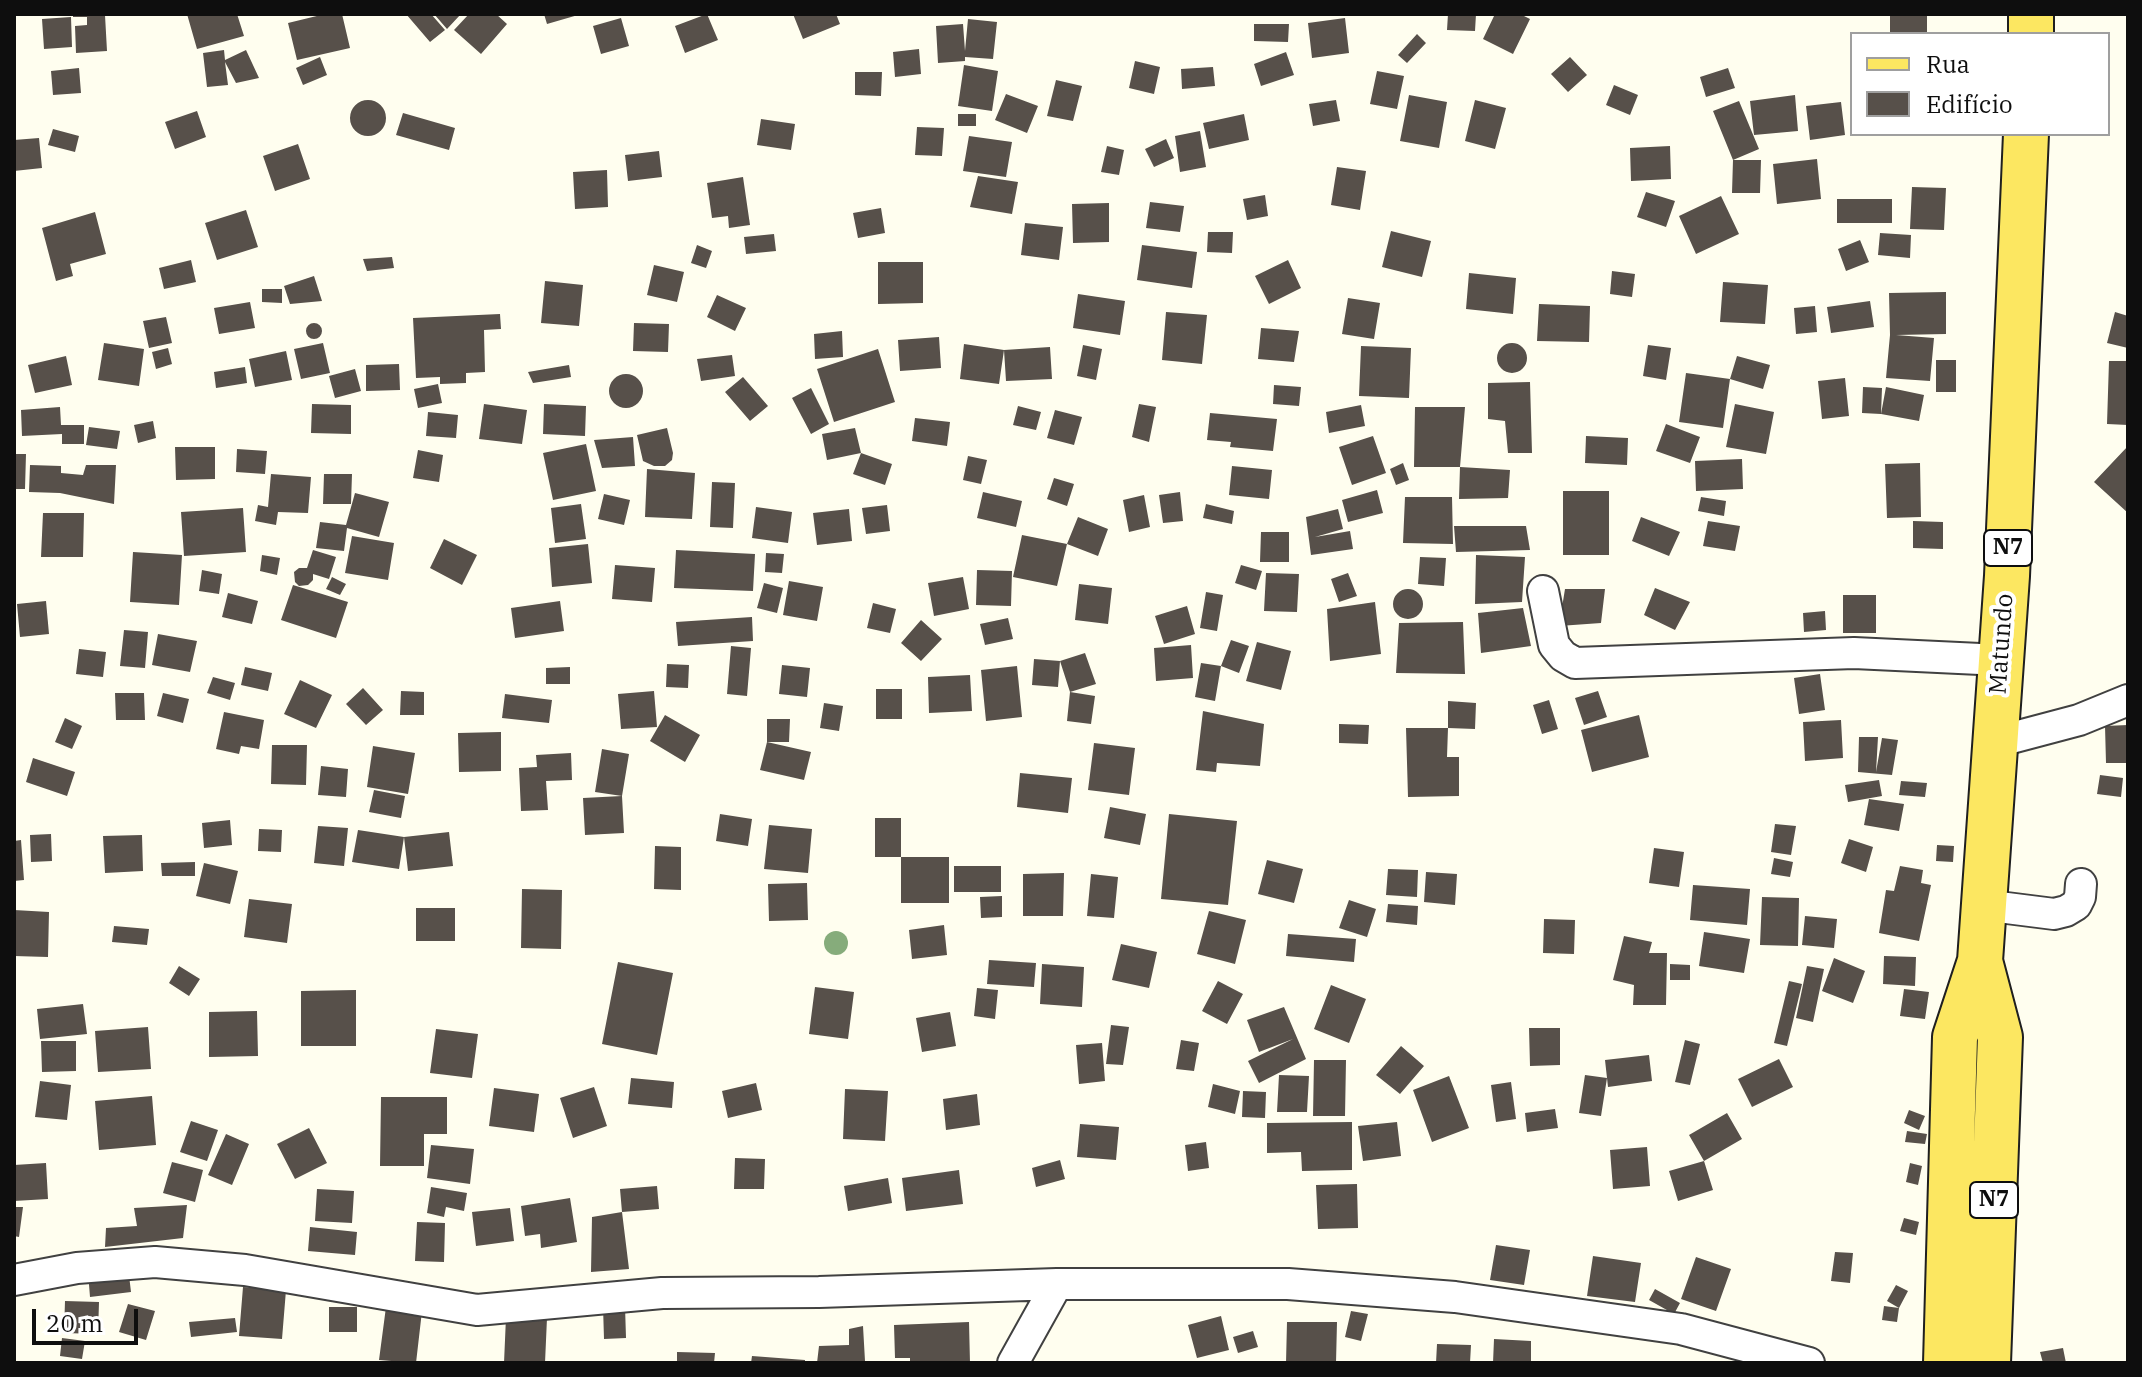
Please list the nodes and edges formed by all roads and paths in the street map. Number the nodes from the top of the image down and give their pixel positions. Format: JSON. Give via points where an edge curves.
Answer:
{"nodes":[{"id":1,"x":2026,"y":136,"type":"edge"},
{"id":2,"x":1543,"y":591,"type":"dead end"},
{"id":3,"x":2001,"y":660,"type":"junction"},
{"id":4,"x":2128,"y":700,"type":"edge"},
{"id":5,"x":1996,"y":742,"type":"junction"},
{"id":6,"x":2081,"y":884,"type":"dead end"},
{"id":7,"x":1983,"y":905,"type":"junction"},
{"id":8,"x":1980,"y":961,"type":"junction"},
{"id":9,"x":14,"y":1280,"type":"edge"},
{"id":10,"x":1057,"y":1284,"type":"junction"},
{"id":11,"x":1949,"y":1303,"type":"junction"},
{"id":12,"x":1978,"y":1362,"type":"edge"},
{"id":13,"x":1013,"y":1363,"type":"edge"},
{"id":14,"x":1809,"y":1363,"type":"edge"},
{"id":15,"x":1918,"y":1363,"type":"edge"}],
"edges":[{"from":1,"to":3,"type":"main road","name":"Matundo","number":"N7"},
{"from":2,"to":3,"type":"street","via":[[1554,645],[1575,663],[1854,653]]},
{"from":3,"to":5,"type":"main road","name":"Matundo","number":"N7"},
{"from":4,"to":5,"type":"street","via":[[2079,720]]},
{"from":5,"to":7,"type":"main road","name":"Matundo","number":"N7"},
{"from":6,"to":7,"type":"street","via":[[2076,905],[2054,914]]},
{"from":7,"to":8,"type":"main road","name":"Matundo","number":"N7"},
{"from":8,"to":11,"type":"main road","number":"N7","via":[[1955,1037]]},
{"from":8,"to":12,"type":"main road","number":"N7","via":[[2000,1037]]},
{"from":9,"to":10,"type":"street","via":[[155,1262],[245,1270],[477,1310],[662,1293]]},
{"from":10,"to":13,"type":"street"},
{"from":10,"to":14,"type":"street","via":[[1288,1284],[1455,1297],[1681,1329]]},
{"from":11,"to":12,"type":"main road","number":"N7"},
{"from":11,"to":15,"type":"main road"}]}
